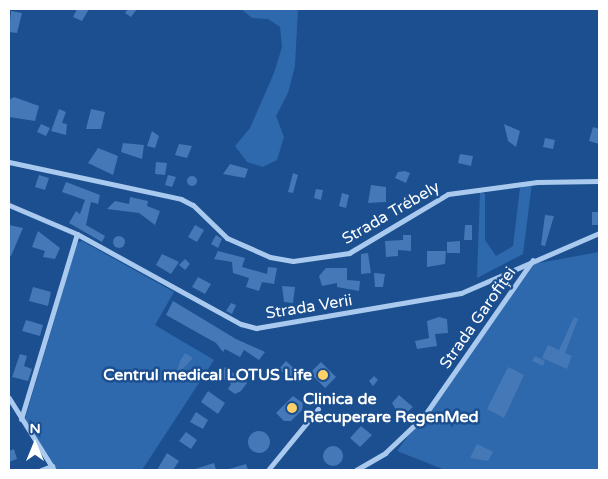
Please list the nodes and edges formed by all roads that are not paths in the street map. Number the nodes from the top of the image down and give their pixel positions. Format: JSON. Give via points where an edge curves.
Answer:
{"nodes":[{"id":1,"x":9,"y":162,"type":"edge"},
{"id":2,"x":599,"y":182,"type":"edge"},
{"id":3,"x":9,"y":205,"type":"edge"},
{"id":4,"x":77,"y":234,"type":"junction"},
{"id":5,"x":599,"y":234,"type":"edge"},
{"id":6,"x":533,"y":260,"type":"junction"},
{"id":7,"x":9,"y":398,"type":"edge"},
{"id":8,"x":318,"y":409,"type":"dead end"},
{"id":9,"x":21,"y":419,"type":"junction"},
{"id":10,"x":53,"y":468,"type":"edge"},
{"id":11,"x":41,"y":470,"type":"edge"},
{"id":12,"x":268,"y":470,"type":"edge"},
{"id":13,"x":356,"y":470,"type":"edge"}],
"edges":[{"from":1,"to":2,"type":"street","name":"Strada Trébely","via":[[181,199],[193,205],[227,238],[270,257],[293,261],[349,253],[448,194],[537,182]]},
{"from":3,"to":4,"type":"street","name":"Strada Verii"},
{"from":4,"to":6,"type":"street","name":"Strada Verii","via":[[241,324],[256,328],[461,293]]},
{"from":4,"to":9,"type":"street"},
{"from":5,"to":6,"type":"street","name":"Strada Verii"},
{"from":6,"to":13,"type":"street","name":"Strada Garofiței","via":[[424,416],[385,454]]},
{"from":7,"to":9,"type":"street"},
{"from":8,"to":12,"type":"street"},
{"from":9,"to":10,"type":"street"},
{"from":10,"to":11,"type":"street"}]}
